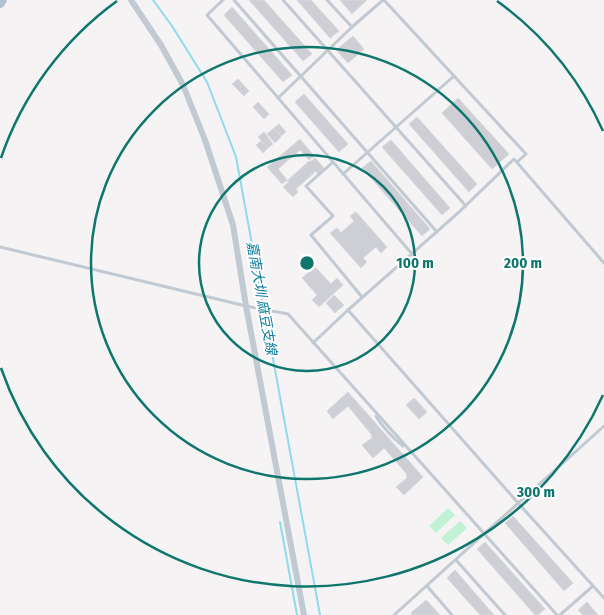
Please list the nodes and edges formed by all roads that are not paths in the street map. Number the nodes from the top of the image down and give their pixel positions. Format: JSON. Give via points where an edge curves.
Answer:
{"nodes":[{"id":1,"x":2,"y":0,"type":"edge"},
{"id":2,"x":131,"y":0,"type":"edge"},
{"id":3,"x":223,"y":0,"type":"edge"},
{"id":4,"x":234,"y":0,"type":"edge"},
{"id":5,"x":283,"y":0,"type":"edge"},
{"id":6,"x":327,"y":0,"type":"edge"},
{"id":7,"x":383,"y":0,"type":"edge"},
{"id":8,"x":0,"y":4,"type":"edge"},
{"id":9,"x":352,"y":27,"type":"junction"},
{"id":10,"x":327,"y":51,"type":"junction"},
{"id":11,"x":301,"y":76,"type":"junction"},
{"id":12,"x":454,"y":76,"type":"junction"},
{"id":13,"x":278,"y":98,"type":"junction"},
{"id":14,"x":396,"y":127,"type":"junction"},
{"id":15,"x":368,"y":151,"type":"junction"},
{"id":16,"x":333,"y":162,"type":"junction"},
{"id":17,"x":517,"y":162,"type":"junction"},
{"id":18,"x":343,"y":174,"type":"junction"},
{"id":19,"x":466,"y":206,"type":"junction"},
{"id":20,"x":437,"y":232,"type":"junction"},
{"id":21,"x":0,"y":247,"type":"edge"},
{"id":22,"x":412,"y":254,"type":"junction"},
{"id":23,"x":604,"y":263,"type":"edge"},
{"id":24,"x":362,"y":297,"type":"junction"},
{"id":25,"x":246,"y":306,"type":"junction"},
{"id":26,"x":348,"y":310,"type":"junction"},
{"id":27,"x":314,"y":343,"type":"junction"},
{"id":28,"x":604,"y":426,"type":"edge"},
{"id":29,"x":519,"y":504,"type":"junction"},
{"id":30,"x":485,"y":534,"type":"junction"},
{"id":31,"x":456,"y":560,"type":"junction"},
{"id":32,"x":427,"y":586,"type":"junction"},
{"id":33,"x":593,"y":586,"type":"junction"},
{"id":34,"x":604,"y":598,"type":"edge"},
{"id":35,"x":304,"y":615,"type":"edge"},
{"id":36,"x":394,"y":615,"type":"edge"},
{"id":37,"x":452,"y":615,"type":"edge"},
{"id":38,"x":505,"y":615,"type":"edge"},
{"id":39,"x":559,"y":615,"type":"edge"}],
"edges":[{"from":1,"to":8,"type":"main road"},
{"from":2,"to":25,"type":"street","via":[[183,86],[205,140],[233,225]]},
{"from":3,"to":13,"type":"lane","via":[[207,15]]},
{"from":4,"to":11,"type":"lane"},
{"from":5,"to":10,"type":"lane"},
{"from":6,"to":9,"type":"lane"},
{"from":7,"to":9,"type":"lane"},
{"from":7,"to":12,"type":"lane"},
{"from":9,"to":10,"type":"lane"},
{"from":10,"to":11,"type":"lane"},
{"from":10,"to":14,"type":"lane"},
{"from":11,"to":13,"type":"lane"},
{"from":11,"to":15,"type":"lane"},
{"from":12,"to":14,"type":"lane"},
{"from":12,"to":17,"type":"lane","via":[[526,154]]},
{"from":13,"to":16,"type":"lane"},
{"from":14,"to":15,"type":"lane"},
{"from":14,"to":19,"type":"lane"},
{"from":15,"to":18,"type":"lane"},
{"from":15,"to":20,"type":"lane"},
{"from":16,"to":18,"type":"lane"},
{"from":16,"to":24,"type":"lane","via":[[306,186],[333,216],[311,235]]},
{"from":17,"to":19,"type":"lane","via":[[514,159]]},
{"from":17,"to":23,"type":"lane"},
{"from":18,"to":22,"type":"lane"},
{"from":19,"to":20,"type":"lane"},
{"from":20,"to":22,"type":"lane"},
{"from":21,"to":25,"type":"lane"},
{"from":22,"to":24,"type":"lane"},
{"from":24,"to":26,"type":"lane"},
{"from":25,"to":27,"type":"lane","via":[[288,314]]},
{"from":25,"to":35,"type":"street"},
{"from":26,"to":27,"type":"lane"},
{"from":26,"to":29,"type":"lane"},
{"from":27,"to":30,"type":"lane"},
{"from":28,"to":29,"type":"lane"},
{"from":29,"to":30,"type":"lane"},
{"from":29,"to":33,"type":"lane"},
{"from":30,"to":31,"type":"lane"},
{"from":30,"to":39,"type":"lane"},
{"from":31,"to":32,"type":"lane"},
{"from":31,"to":38,"type":"lane"},
{"from":32,"to":36,"type":"lane"},
{"from":32,"to":37,"type":"lane"},
{"from":33,"to":34,"type":"lane"},
{"from":33,"to":39,"type":"lane"}]}
